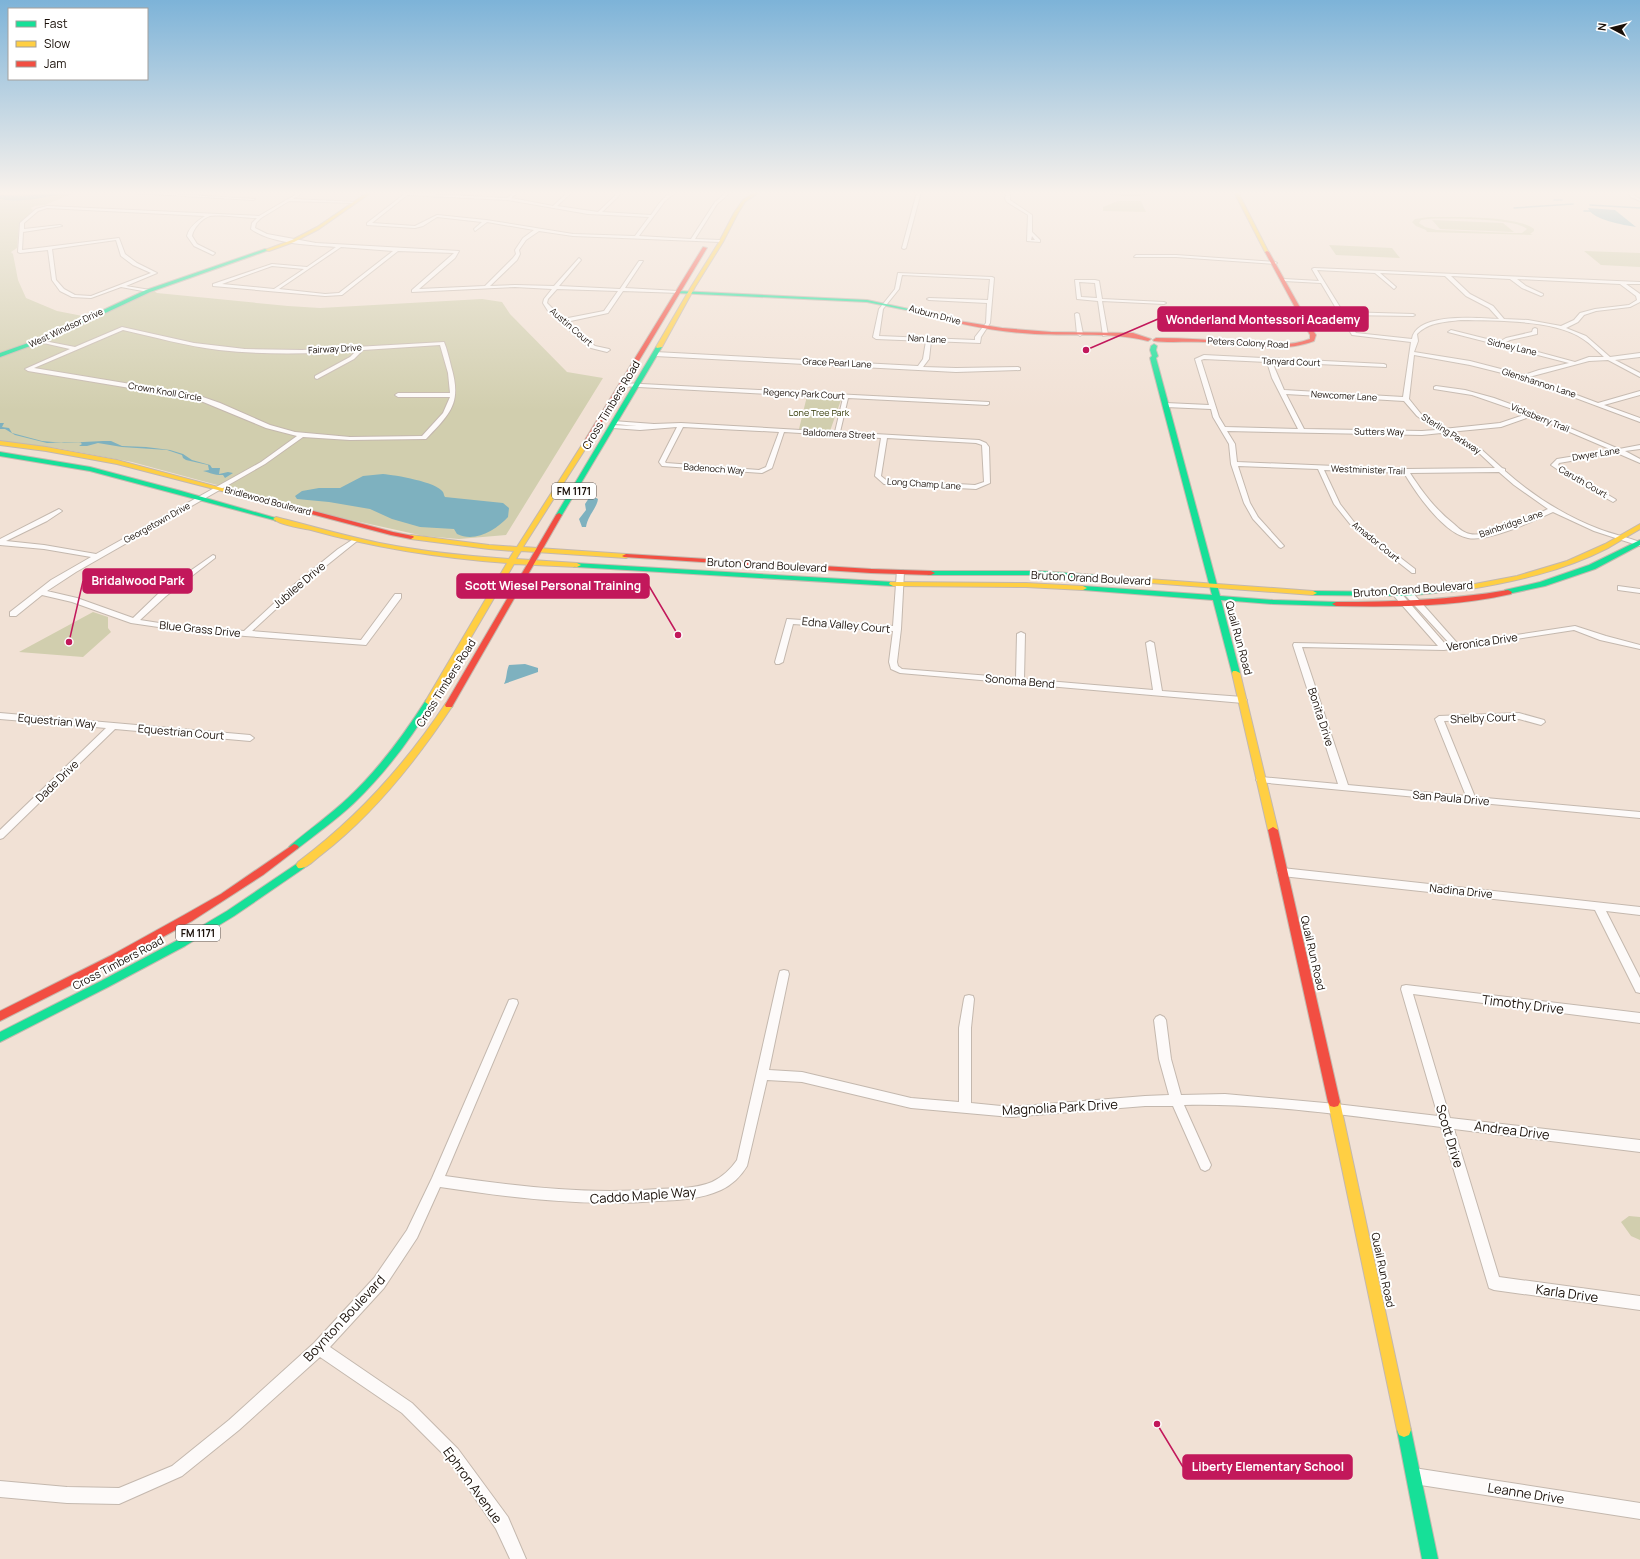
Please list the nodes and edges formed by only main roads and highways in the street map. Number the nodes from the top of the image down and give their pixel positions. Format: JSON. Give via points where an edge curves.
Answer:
{"nodes":[{"id":1,"x":224,"y":265,"type":"edge"},
{"id":2,"x":695,"y":265,"type":"edge"},
{"id":3,"x":706,"y":265,"type":"edge"},
{"id":4,"x":1275,"y":265,"type":"edge"},
{"id":5,"x":678,"y":292,"type":"junction"},
{"id":6,"x":691,"y":292,"type":"junction"},
{"id":7,"x":1151,"y":342,"type":"junction"},
{"id":8,"x":0,"y":356,"type":"edge"},
{"id":9,"x":0,"y":443,"type":"edge"},
{"id":10,"x":0,"y":454,"type":"edge"},
{"id":11,"x":1640,"y":526,"type":"edge"},
{"id":12,"x":1639,"y":543,"type":"edge"},
{"id":13,"x":520,"y":549,"type":"junction"},
{"id":14,"x":538,"y":550,"type":"junction"},
{"id":15,"x":686,"y":559,"type":"junction"},
{"id":16,"x":512,"y":561,"type":"junction"},
{"id":17,"x":530,"y":563,"type":"junction"},
{"id":18,"x":681,"y":572,"type":"junction"},
{"id":19,"x":1214,"y":586,"type":"junction"},
{"id":20,"x":1217,"y":598,"type":"junction"},
{"id":21,"x":404,"y":740,"type":"junction"},
{"id":22,"x":423,"y":742,"type":"junction"},
{"id":23,"x":0,"y":1016,"type":"edge"},
{"id":24,"x":0,"y":1037,"type":"edge"},
{"id":25,"x":1430,"y":1559,"type":"edge"}],
"edges":[{"from":1,"to":8,"type":"main road","name":"West Windsor Drive","via":[[148,291]]},
{"from":2,"to":5,"type":"main road","name":"Cross Timbers Road","number":"FM 1171"},
{"from":3,"to":6,"type":"main road","name":"Cross Timbers Road","number":"FM 1171"},
{"from":4,"to":7,"type":"main road","name":"Peters Colony Road","via":[[1310,329],[1313,338],[1310,341],[1285,346],[1184,340]]},
{"from":5,"to":6,"type":"main road","name":"Auburn Drive"},
{"from":5,"to":13,"type":"main road","name":"Cross Timbers Road","number":"FM 1171"},
{"from":6,"to":7,"type":"main road","name":"Auburn Drive","via":[[885,303],[984,327],[1015,331],[1133,335]]},
{"from":6,"to":14,"type":"main road","name":"Cross Timbers Road","number":"FM 1171"},
{"from":7,"to":19,"type":"main road","name":"Quail Run Road","via":[[1153,358]]},
{"from":9,"to":13,"type":"main road","name":"Bridlewood Boulevard","via":[[95,457],[370,529],[469,545]]},
{"from":10,"to":16,"type":"main road","name":"Bridlewood Boulevard","via":[[79,466],[355,540],[422,553]]},
{"from":11,"to":19,"type":"main road","name":"Bruton Orand Boulevard","via":[[1595,553],[1565,565],[1475,587],[1397,594],[1321,594]]},
{"from":12,"to":20,"type":"main road","name":"Bruton Orand Boulevard","via":[[1594,567],[1549,582],[1491,595],[1416,603],[1341,605]]},
{"from":13,"to":14,"type":"main road","name":"Bridlewood Boulevard"},
{"from":13,"to":16,"type":"main road","name":"Cross Timbers Road","number":"FM 1171"},
{"from":14,"to":15,"type":"main road","name":"Bruton Orand Boulevard"},
{"from":14,"to":17,"type":"main road","name":"Cross Timbers Road","number":"FM 1171"},
{"from":15,"to":18,"type":"main road"},
{"from":15,"to":19,"type":"main road","name":"Bruton Orand Boulevard","via":[[900,572],[1040,572]]},
{"from":16,"to":17,"type":"main road","name":"Bridlewood Boulevard"},
{"from":16,"to":21,"type":"main road","name":"Cross Timbers Road","number":"FM 1171"},
{"from":17,"to":18,"type":"main road","name":"Bruton Orand Boulevard"},
{"from":17,"to":22,"type":"main road","name":"Cross Timbers Road","number":"FM 1171","via":[[445,710]]},
{"from":18,"to":20,"type":"main road","name":"Bruton Orand Boulevard","via":[[900,584],[1044,586]]},
{"from":19,"to":20,"type":"main road","name":"Quail Run Road"},
{"from":20,"to":25,"type":"main road","name":"Quail Run Road","via":[[1243,700],[1336,1109]]},
{"from":21,"to":22,"type":"main road"},
{"from":21,"to":23,"type":"main road","name":"Cross Timbers Road","number":"FM 1171","via":[[338,812],[238,888],[139,946]]},
{"from":22,"to":24,"type":"main road","name":"Cross Timbers Road","number":"FM 1171","via":[[390,783],[352,822],[258,897],[156,958]]}]}
